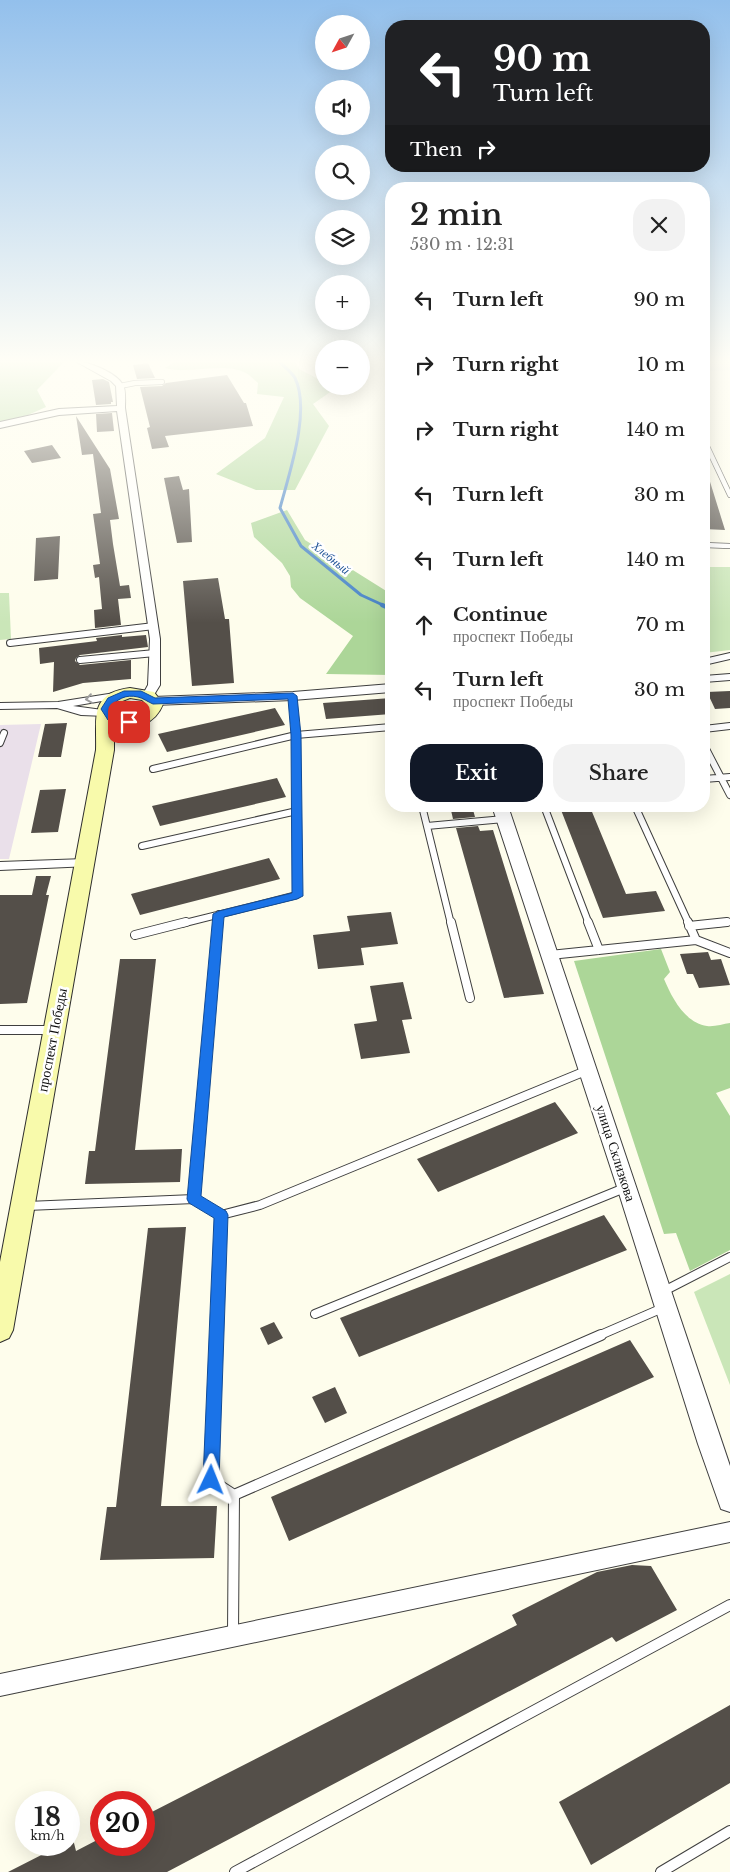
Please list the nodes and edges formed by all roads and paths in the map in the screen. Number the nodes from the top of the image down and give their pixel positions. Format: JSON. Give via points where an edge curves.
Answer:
{"nodes":[{"id":1,"x":127,"y":448,"type":"edge"},
{"id":2,"x":710,"y":453,"type":"edge"},
{"id":3,"x":730,"y":495,"type":"edge"},
{"id":4,"x":710,"y":545,"type":"edge"},
{"id":5,"x":730,"y":546,"type":"edge"},
{"id":6,"x":154,"y":626,"type":"junction"},
{"id":7,"x":10,"y":643,"type":"dead end"},
{"id":8,"x":156,"y":653,"type":"junction"},
{"id":9,"x":730,"y":656,"type":"edge"},
{"id":10,"x":80,"y":660,"type":"dead end"},
{"id":11,"x":710,"y":661,"type":"edge"},
{"id":12,"x":730,"y":677,"type":"edge"},
{"id":13,"x":710,"y":679,"type":"edge"},
{"id":14,"x":385,"y":688,"type":"edge"},
{"id":15,"x":121,"y":695,"type":"junction"},
{"id":16,"x":293,"y":696,"type":"junction"},
{"id":17,"x":150,"y":698,"type":"junction"},
{"id":18,"x":202,"y":699,"type":"junction"},
{"id":19,"x":58,"y":705,"type":"junction"},
{"id":20,"x":0,"y":706,"type":"edge"},
{"id":21,"x":107,"y":713,"type":"junction"},
{"id":22,"x":143,"y":719,"type":"junction"},
{"id":23,"x":730,"y":726,"type":"edge"},
{"id":24,"x":385,"y":728,"type":"edge"},
{"id":25,"x":710,"y":728,"type":"edge"},
{"id":26,"x":4,"y":733,"type":"dead end"},
{"id":27,"x":296,"y":735,"type":"junction"},
{"id":28,"x":0,"y":743,"type":"edge"},
{"id":29,"x":105,"y":750,"type":"junction"},
{"id":30,"x":710,"y":757,"type":"edge"},
{"id":31,"x":153,"y":769,"type":"dead end"},
{"id":32,"x":730,"y":777,"type":"edge"},
{"id":33,"x":721,"y":778,"type":"junction"},
{"id":34,"x":710,"y":779,"type":"edge"},
{"id":35,"x":730,"y":795,"type":"edge"},
{"id":36,"x":297,"y":811,"type":"junction"},
{"id":37,"x":424,"y":812,"type":"edge"},
{"id":38,"x":546,"y":812,"type":"edge"},
{"id":39,"x":638,"y":812,"type":"edge"},
{"id":40,"x":502,"y":813,"type":"edge"},
{"id":41,"x":428,"y":826,"type":"junction"},
{"id":42,"x":142,"y":846,"type":"dead end"},
{"id":43,"x":86,"y":863,"type":"junction"},
{"id":44,"x":0,"y":866,"type":"edge"},
{"id":45,"x":219,"y":914,"type":"junction"},
{"id":46,"x":730,"y":922,"type":"edge"},
{"id":47,"x":690,"y":926,"type":"junction"},
{"id":48,"x":135,"y":935,"type":"dead end"},
{"id":49,"x":696,"y":940,"type":"junction"},
{"id":50,"x":599,"y":950,"type":"junction"},
{"id":51,"x":730,"y":953,"type":"edge"},
{"id":52,"x":550,"y":955,"type":"junction"},
{"id":53,"x":470,"y":998,"type":"dead end"},
{"id":54,"x":0,"y":1030,"type":"edge"},
{"id":55,"x":54,"y":1030,"type":"junction"},
{"id":56,"x":588,"y":1070,"type":"junction"},
{"id":57,"x":627,"y":1187,"type":"junction"},
{"id":58,"x":194,"y":1199,"type":"junction"},
{"id":59,"x":21,"y":1206,"type":"junction"},
{"id":60,"x":221,"y":1215,"type":"junction"},
{"id":61,"x":730,"y":1257,"type":"edge"},
{"id":62,"x":664,"y":1300,"type":"junction"},
{"id":63,"x":315,"y":1314,"type":"dead end"},
{"id":64,"x":0,"y":1330,"type":"edge"},
{"id":65,"x":234,"y":1495,"type":"junction"},
{"id":66,"x":730,"y":1500,"type":"edge"},
{"id":67,"x":730,"y":1532,"type":"edge"},
{"id":68,"x":730,"y":1605,"type":"edge"},
{"id":69,"x":233,"y":1637,"type":"junction"},
{"id":70,"x":0,"y":1686,"type":"edge"},
{"id":71,"x":730,"y":1831,"type":"edge"},
{"id":72,"x":235,"y":1872,"type":"edge"},
{"id":73,"x":661,"y":1872,"type":"edge"}],
"edges":[{"from":1,"to":6,"type":"street"},
{"from":2,"to":3,"type":"lane"},
{"from":4,"to":5,"type":"lane"},
{"from":6,"to":7,"type":"lane"},
{"from":6,"to":8,"type":"street"},
{"from":8,"to":10,"type":"lane"},
{"from":8,"to":17,"type":"street"},
{"from":9,"to":11,"type":"street"},
{"from":12,"to":13,"type":"lane"},
{"from":14,"to":16,"type":"street"},
{"from":15,"to":17,"type":"main road","via":[[137,693]]},
{"from":15,"to":19,"type":"street","one_way":true},
{"from":15,"to":21,"type":"main road","via":[[109,702]]},
{"from":16,"to":18,"type":"street"},
{"from":16,"to":27,"type":"lane"},
{"from":17,"to":18,"type":"street"},
{"from":17,"to":22,"type":"main road","via":[[155,708]]},
{"from":18,"to":22,"type":"street"},
{"from":19,"to":20,"type":"street"},
{"from":19,"to":21,"type":"street","via":[[81,712]]},
{"from":21,"to":22,"type":"main road","via":[[121,722]]},
{"from":21,"to":29,"type":"main road","name":"проспект Победы"},
{"from":22,"to":29,"type":"main road"},
{"from":23,"to":25,"type":"lane"},
{"from":24,"to":27,"type":"lane"},
{"from":26,"to":28,"type":"lane"},
{"from":27,"to":31,"type":"lane"},
{"from":27,"to":36,"type":"lane"},
{"from":29,"to":43,"type":"main road","name":"проспект Победы"},
{"from":30,"to":33,"type":"lane"},
{"from":32,"to":33,"type":"lane"},
{"from":33,"to":34,"type":"lane"},
{"from":33,"to":35,"type":"lane"},
{"from":36,"to":42,"type":"lane"},
{"from":36,"to":45,"type":"lane","via":[[297,896]]},
{"from":37,"to":41,"type":"lane"},
{"from":38,"to":50,"type":"lane"},
{"from":39,"to":47,"type":"lane"},
{"from":40,"to":41,"type":"lane"},
{"from":40,"to":52,"type":"street","name":"улица Склизкова"},
{"from":41,"to":53,"type":"lane"},
{"from":43,"to":44,"type":"street"},
{"from":43,"to":55,"type":"main road","name":"проспект Победы"},
{"from":45,"to":48,"type":"lane"},
{"from":45,"to":58,"type":"lane"},
{"from":46,"to":47,"type":"lane"},
{"from":47,"to":49,"type":"lane"},
{"from":49,"to":50,"type":"lane"},
{"from":49,"to":51,"type":"lane"},
{"from":50,"to":52,"type":"lane"},
{"from":52,"to":56,"type":"street","name":"улица Склизкова"},
{"from":54,"to":55,"type":"lane"},
{"from":55,"to":59,"type":"main road","name":"проспект Победы"},
{"from":56,"to":57,"type":"street","name":"улица Склизкова"},
{"from":56,"to":60,"type":"lane","via":[[260,1205]]},
{"from":57,"to":62,"type":"street","name":"улица Склизкова"},
{"from":57,"to":63,"type":"lane"},
{"from":58,"to":59,"type":"lane"},
{"from":58,"to":60,"type":"lane"},
{"from":59,"to":64,"type":"main road","name":"проспект Победы"},
{"from":60,"to":65,"type":"lane","via":[[211,1480]]},
{"from":61,"to":62,"type":"lane"},
{"from":62,"to":65,"type":"lane"},
{"from":62,"to":66,"type":"street","name":"улица Склизкова"},
{"from":65,"to":69,"type":"lane"},
{"from":67,"to":69,"type":"street"},
{"from":68,"to":72,"type":"lane"},
{"from":69,"to":70,"type":"street"},
{"from":71,"to":73,"type":"lane"}]}
